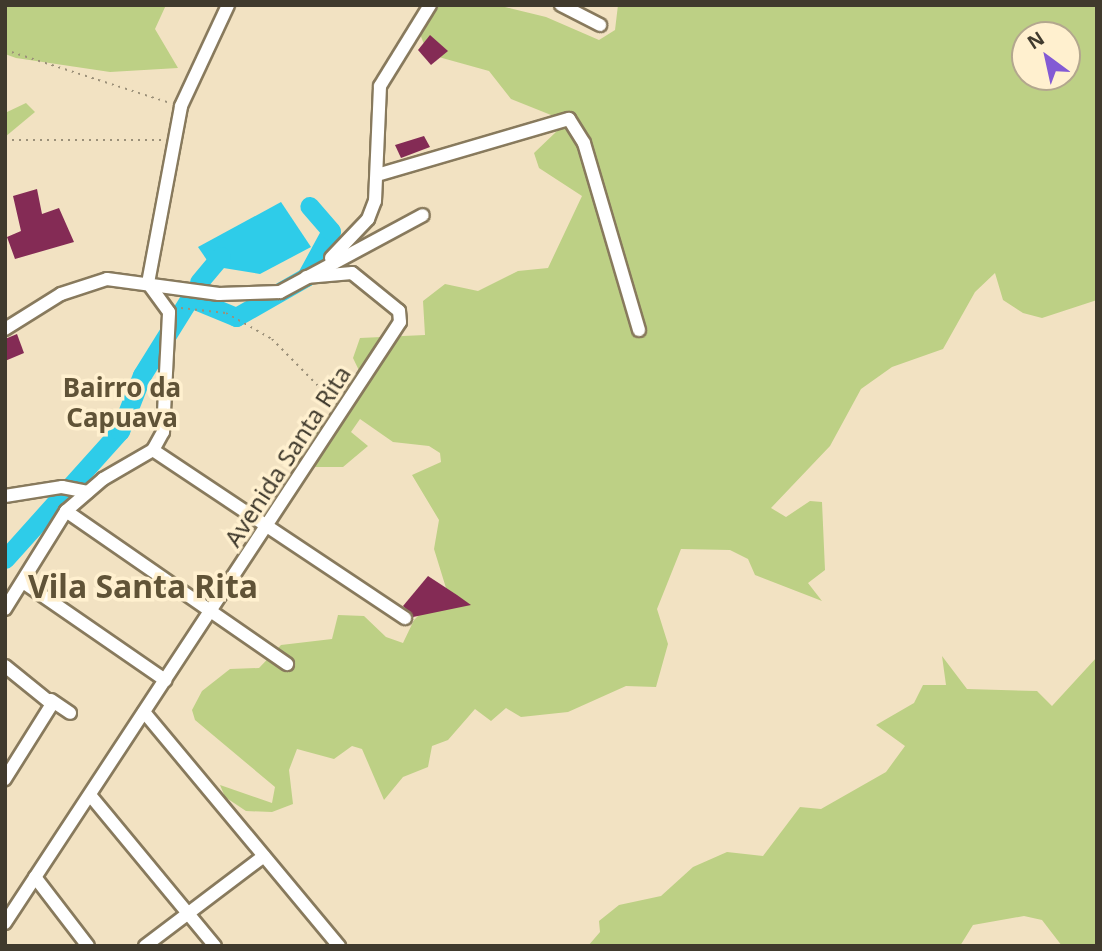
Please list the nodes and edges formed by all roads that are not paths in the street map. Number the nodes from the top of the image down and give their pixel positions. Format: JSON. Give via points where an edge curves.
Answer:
{"nodes":[{"id":1,"x":228,"y":5,"type":"edge"},
{"id":2,"x":430,"y":5,"type":"edge"},
{"id":3,"x":561,"y":5,"type":"edge"},
{"id":4,"x":421,"y":11,"type":"edge"},
{"id":5,"x":600,"y":24,"type":"dead end"},
{"id":6,"x":377,"y":174,"type":"junction"},
{"id":7,"x":423,"y":215,"type":"dead end"},
{"id":8,"x":324,"y":265,"type":"junction"},
{"id":9,"x":306,"y":277,"type":"junction"},
{"id":10,"x":148,"y":283,"type":"junction"},
{"id":11,"x":5,"y":329,"type":"edge"},
{"id":12,"x":639,"y":330,"type":"dead end"},
{"id":13,"x":153,"y":450,"type":"junction"},
{"id":14,"x":88,"y":492,"type":"junction"},
{"id":15,"x":5,"y":496,"type":"edge"},
{"id":16,"x":66,"y":511,"type":"junction"},
{"id":17,"x":265,"y":528,"type":"junction"},
{"id":18,"x":23,"y":582,"type":"junction"},
{"id":19,"x":5,"y":609,"type":"edge"},
{"id":20,"x":211,"y":611,"type":"junction"},
{"id":21,"x":405,"y":618,"type":"dead end"},
{"id":22,"x":287,"y":664,"type":"dead end"},
{"id":23,"x":5,"y":666,"type":"edge"},
{"id":24,"x":165,"y":680,"type":"junction"},
{"id":25,"x":51,"y":700,"type":"junction"},
{"id":26,"x":144,"y":712,"type":"junction"},
{"id":27,"x":70,"y":713,"type":"dead end"},
{"id":28,"x":5,"y":779,"type":"edge"},
{"id":29,"x":90,"y":795,"type":"junction"},
{"id":30,"x":264,"y":856,"type":"junction"},
{"id":31,"x":36,"y":877,"type":"junction"},
{"id":32,"x":188,"y":913,"type":"junction"},
{"id":33,"x":5,"y":923,"type":"edge"},
{"id":34,"x":89,"y":946,"type":"edge"},
{"id":35,"x":145,"y":946,"type":"edge"},
{"id":36,"x":215,"y":946,"type":"edge"},
{"id":37,"x":339,"y":946,"type":"edge"}],
"edges":[{"from":1,"to":10,"type":"street","via":[[181,106]]},
{"from":2,"to":4,"type":"street"},
{"from":3,"to":5,"type":"street"},
{"from":4,"to":6,"type":"street","via":[[380,86]]},
{"from":6,"to":8,"type":"street","via":[[368,219]]},
{"from":6,"to":12,"type":"street","via":[[569,119],[578,127]]},
{"from":7,"to":8,"type":"street"},
{"from":8,"to":9,"type":"street"},
{"from":9,"to":10,"type":"street","via":[[259,295]]},
{"from":9,"to":17,"type":"street","name":"Avenida Santa Rita","via":[[352,272],[399,311],[400,322]]},
{"from":10,"to":11,"type":"street","via":[[107,279],[61,294]]},
{"from":10,"to":13,"type":"street","via":[[169,312],[168,409]]},
{"from":13,"to":14,"type":"street"},
{"from":13,"to":17,"type":"street"},
{"from":14,"to":15,"type":"street","via":[[62,487]]},
{"from":14,"to":16,"type":"street"},
{"from":16,"to":18,"type":"street"},
{"from":16,"to":20,"type":"street"},
{"from":17,"to":20,"type":"street","name":"Avenida Santa Rita"},
{"from":17,"to":21,"type":"street"},
{"from":18,"to":19,"type":"street"},
{"from":18,"to":24,"type":"street"},
{"from":20,"to":22,"type":"street"},
{"from":20,"to":24,"type":"street","name":"Avenida Santa Rita"},
{"from":23,"to":25,"type":"street"},
{"from":24,"to":26,"type":"street","name":"Avenida Santa Rita"},
{"from":25,"to":27,"type":"street"},
{"from":25,"to":28,"type":"street","via":[[51,709]]},
{"from":26,"to":29,"type":"street","name":"Avenida Santa Rita"},
{"from":26,"to":30,"type":"street"},
{"from":29,"to":31,"type":"street","name":"Avenida Santa Rita"},
{"from":29,"to":32,"type":"street"},
{"from":30,"to":32,"type":"street"},
{"from":30,"to":37,"type":"street"},
{"from":31,"to":33,"type":"street","name":"Avenida Santa Rita"},
{"from":31,"to":34,"type":"street"},
{"from":32,"to":35,"type":"street"},
{"from":32,"to":36,"type":"street"}]}
